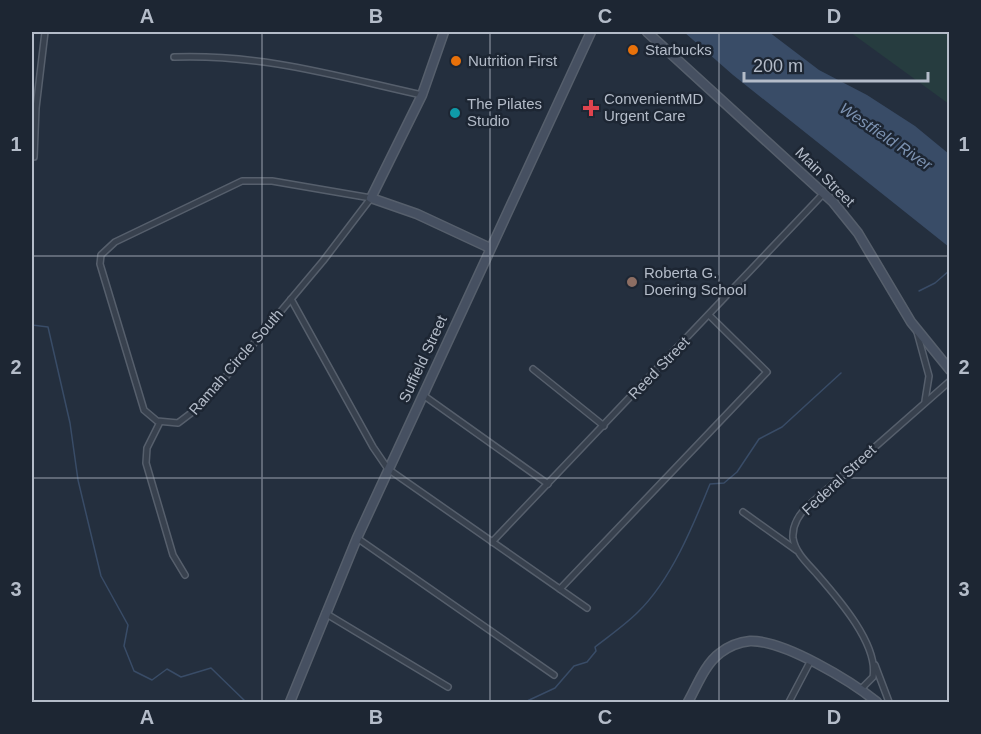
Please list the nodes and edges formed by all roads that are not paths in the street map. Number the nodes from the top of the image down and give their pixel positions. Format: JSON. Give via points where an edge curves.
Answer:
{"nodes":[{"id":1,"x":45,"y":32,"type":"edge"},
{"id":2,"x":444,"y":32,"type":"edge"},
{"id":3,"x":591,"y":32,"type":"edge"},
{"id":4,"x":647,"y":32,"type":"edge"},
{"id":5,"x":174,"y":57,"type":"dead end"},
{"id":6,"x":422,"y":95,"type":"junction"},
{"id":7,"x":34,"y":158,"type":"dead end"},
{"id":8,"x":824,"y":193,"type":"junction"},
{"id":9,"x":371,"y":198,"type":"junction"},
{"id":10,"x":490,"y":248,"type":"junction"},
{"id":11,"x":291,"y":299,"type":"junction"},
{"id":12,"x":710,"y":316,"type":"junction"},
{"id":13,"x":915,"y":328,"type":"junction"},
{"id":14,"x":533,"y":369,"type":"dead end"},
{"id":15,"x":950,"y":370,"type":"edge"},
{"id":16,"x":950,"y":381,"type":"edge"},
{"id":17,"x":422,"y":394,"type":"junction"},
{"id":18,"x":924,"y":403,"type":"junction"},
{"id":19,"x":160,"y":422,"type":"junction"},
{"id":20,"x":604,"y":426,"type":"junction"},
{"id":21,"x":388,"y":469,"type":"junction"},
{"id":22,"x":548,"y":484,"type":"junction"},
{"id":23,"x":742,"y":512,"type":"dead end"},
{"id":24,"x":357,"y":538,"type":"junction"},
{"id":25,"x":492,"y":542,"type":"junction"},
{"id":26,"x":798,"y":551,"type":"junction"},
{"id":27,"x":185,"y":575,"type":"dead end"},
{"id":28,"x":560,"y":588,"type":"junction"},
{"id":29,"x":587,"y":608,"type":"dead end"},
{"id":30,"x":325,"y":613,"type":"junction"},
{"id":31,"x":871,"y":657,"type":"junction"},
{"id":32,"x":810,"y":662,"type":"junction"},
{"id":33,"x":554,"y":675,"type":"dead end"},
{"id":34,"x":448,"y":687,"type":"dead end"},
{"id":35,"x":861,"y":690,"type":"junction"},
{"id":36,"x":290,"y":702,"type":"edge"},
{"id":37,"x":688,"y":702,"type":"edge"},
{"id":38,"x":789,"y":702,"type":"edge"},
{"id":39,"x":877,"y":702,"type":"edge"},
{"id":40,"x":890,"y":702,"type":"edge"}],
"edges":[{"from":1,"to":7,"type":"street"},
{"from":2,"to":6,"type":"main road"},
{"from":3,"to":10,"type":"main road","name":"Suffield Street"},
{"from":4,"to":8,"type":"main road","name":"Main Street"},
{"from":5,"to":6,"type":"street","via":[[273,61]]},
{"from":6,"to":9,"type":"main road"},
{"from":8,"to":12,"type":"street","name":"Reed Street"},
{"from":8,"to":13,"type":"main road","name":"Main Street","via":[[858,233]]},
{"from":9,"to":10,"type":"main road","via":[[417,214]]},
{"from":9,"to":11,"type":"street","name":"Ramah Circle South"},
{"from":9,"to":19,"type":"street","via":[[272,181],[242,181],[115,242],[100,255],[144,410]]},
{"from":10,"to":17,"type":"main road","name":"Suffield Street"},
{"from":11,"to":19,"type":"street","name":"Ramah Circle South","via":[[203,404],[178,423]]},
{"from":11,"to":21,"type":"street"},
{"from":12,"to":20,"type":"street","name":"Reed Street"},
{"from":12,"to":28,"type":"street","via":[[766,372]]},
{"from":13,"to":15,"type":"main road","name":"Main Street"},
{"from":13,"to":18,"type":"street","via":[[929,375]]},
{"from":14,"to":20,"type":"street"},
{"from":16,"to":18,"type":"street","name":"Federal Street"},
{"from":17,"to":21,"type":"main road","name":"Suffield Street"},
{"from":17,"to":22,"type":"street"},
{"from":18,"to":26,"type":"street","name":"Federal Street","via":[[802,512],[793,534]]},
{"from":19,"to":27,"type":"street","via":[[147,448],[146,463],[173,555]]},
{"from":20,"to":22,"type":"street","name":"Reed Street"},
{"from":21,"to":24,"type":"main road","name":"Suffield Street"},
{"from":21,"to":25,"type":"street"},
{"from":22,"to":25,"type":"street","name":"Reed Street"},
{"from":23,"to":26,"type":"street"},
{"from":24,"to":30,"type":"main road","name":"Suffield Street"},
{"from":24,"to":33,"type":"street"},
{"from":25,"to":28,"type":"street"},
{"from":26,"to":31,"type":"street","via":[[852,620]]},
{"from":28,"to":29,"type":"street"},
{"from":30,"to":34,"type":"street"},
{"from":30,"to":36,"type":"main road","name":"Suffield Street"},
{"from":31,"to":35,"type":"street","via":[[873,677]]},
{"from":31,"to":40,"type":"street"},
{"from":32,"to":35,"type":"main road"},
{"from":32,"to":37,"type":"main road","via":[[763,643],[736,644],[711,662]]},
{"from":32,"to":38,"type":"street"},
{"from":35,"to":39,"type":"main road"}]}
